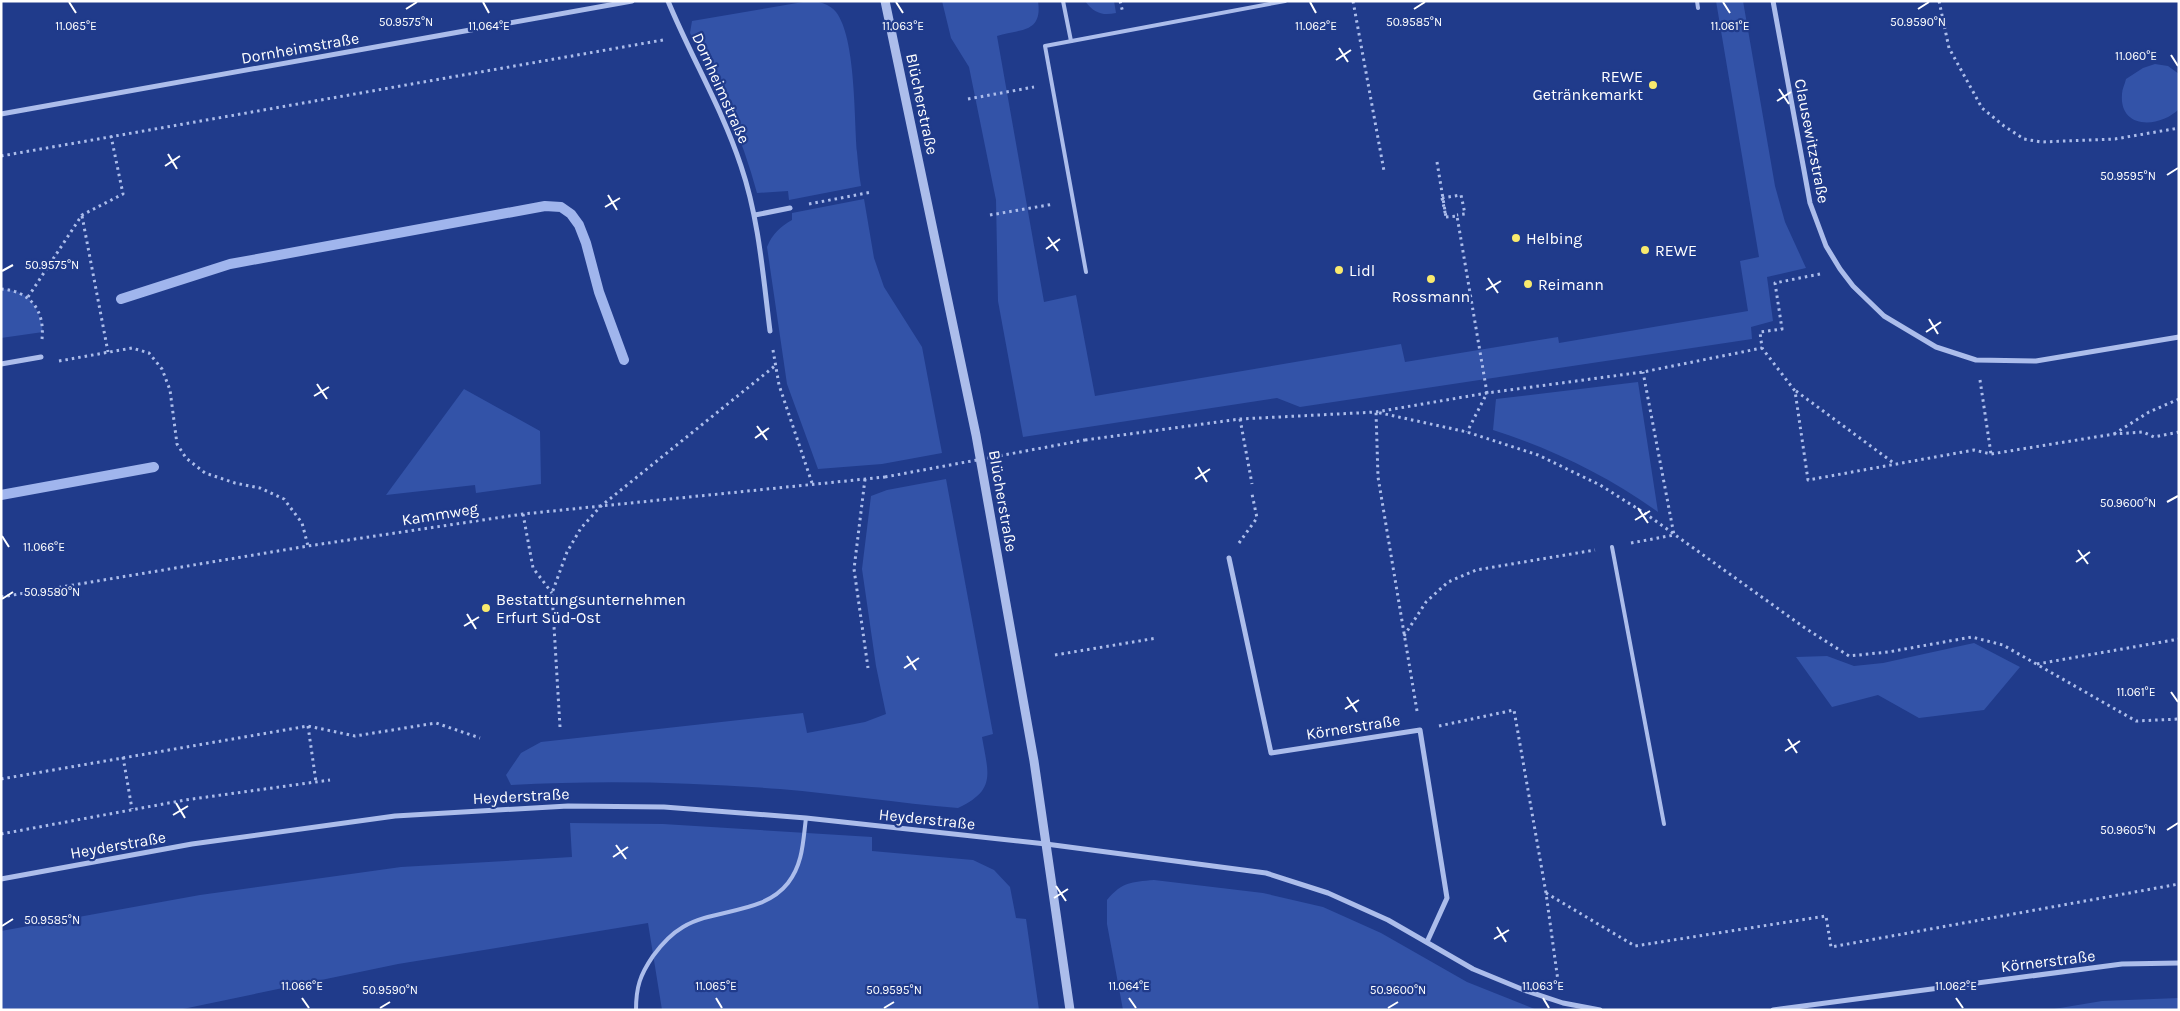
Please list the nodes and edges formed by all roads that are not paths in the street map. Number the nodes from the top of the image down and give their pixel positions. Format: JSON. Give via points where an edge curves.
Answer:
{"nodes":[{"id":1,"x":632,"y":1,"type":"edge"},
{"id":2,"x":668,"y":1,"type":"edge"},
{"id":3,"x":885,"y":1,"type":"edge"},
{"id":4,"x":1063,"y":1,"type":"edge"},
{"id":5,"x":1285,"y":1,"type":"edge"},
{"id":6,"x":1697,"y":1,"type":"edge"},
{"id":7,"x":1773,"y":1,"type":"edge"},
{"id":8,"x":618,"y":2,"type":"edge"},
{"id":9,"x":1698,"y":8,"type":"dead end"},
{"id":10,"x":1071,"y":41,"type":"junction"},
{"id":11,"x":1,"y":114,"type":"edge"},
{"id":12,"x":790,"y":208,"type":"road end"},
{"id":13,"x":755,"y":215,"type":"junction"},
{"id":14,"x":1086,"y":272,"type":"dead end"},
{"id":15,"x":770,"y":331,"type":"road end"},
{"id":16,"x":2179,"y":337,"type":"edge"},
{"id":17,"x":41,"y":357,"type":"road end"},
{"id":18,"x":1,"y":364,"type":"edge"},
{"id":19,"x":1612,"y":547,"type":"road end"},
{"id":20,"x":1229,"y":558,"type":"road end"},
{"id":21,"x":806,"y":818,"type":"junction"},
{"id":22,"x":1664,"y":824,"type":"dead end"},
{"id":23,"x":1046,"y":844,"type":"junction"},
{"id":24,"x":1,"y":879,"type":"edge"},
{"id":25,"x":1427,"y":942,"type":"junction"},
{"id":26,"x":2179,"y":963,"type":"edge"},
{"id":27,"x":636,"y":1010,"type":"edge"},
{"id":28,"x":1070,"y":1010,"type":"edge"},
{"id":29,"x":1600,"y":1010,"type":"edge"},
{"id":30,"x":1772,"y":1010,"type":"edge"}],
"edges":[{"from":1,"to":8,"type":"street","name":"Dornheimstraße"},
{"from":2,"to":13,"type":"street","name":"Dornheimstraße","via":[[724,118]]},
{"from":3,"to":23,"type":"street","name":"Blücherstraße","via":[[976,435]]},
{"from":4,"to":10,"type":"lane"},
{"from":5,"to":10,"type":"lane"},
{"from":6,"to":9,"type":"lane"},
{"from":7,"to":16,"type":"street","name":"Clausewitzstraße","via":[[1810,203],[1826,246],[1840,269],[1884,316],[1936,347],[1976,360],[2036,361]]},
{"from":8,"to":11,"type":"street","name":"Dornheimstraße"},
{"from":10,"to":14,"type":"lane","via":[[1045,46]]},
{"from":12,"to":13,"type":"street"},
{"from":13,"to":15,"type":"street","name":"Dornheimstraße"},
{"from":17,"to":18,"type":"street"},
{"from":19,"to":22,"type":"lane"},
{"from":20,"to":25,"type":"street","name":"Körnerstraße","via":[[1271,753],[1420,730],[1447,898]]},
{"from":21,"to":23,"type":"street","name":"Heyderstraße"},
{"from":21,"to":24,"type":"street","name":"Heyderstraße","via":[[664,807],[568,806],[395,816],[192,844]]},
{"from":21,"to":27,"type":"lane","via":[[801,861],[788,884],[771,898],[683,927],[661,945],[645,967],[636,988]]},
{"from":23,"to":25,"type":"street","via":[[1266,872],[1328,893]]},
{"from":23,"to":28,"type":"street","name":"Blücherstraße"},
{"from":25,"to":29,"type":"street","via":[[1473,969],[1524,990],[1563,1003]]},
{"from":26,"to":30,"type":"street","name":"Körnerstraße","via":[[2122,964]]}]}
